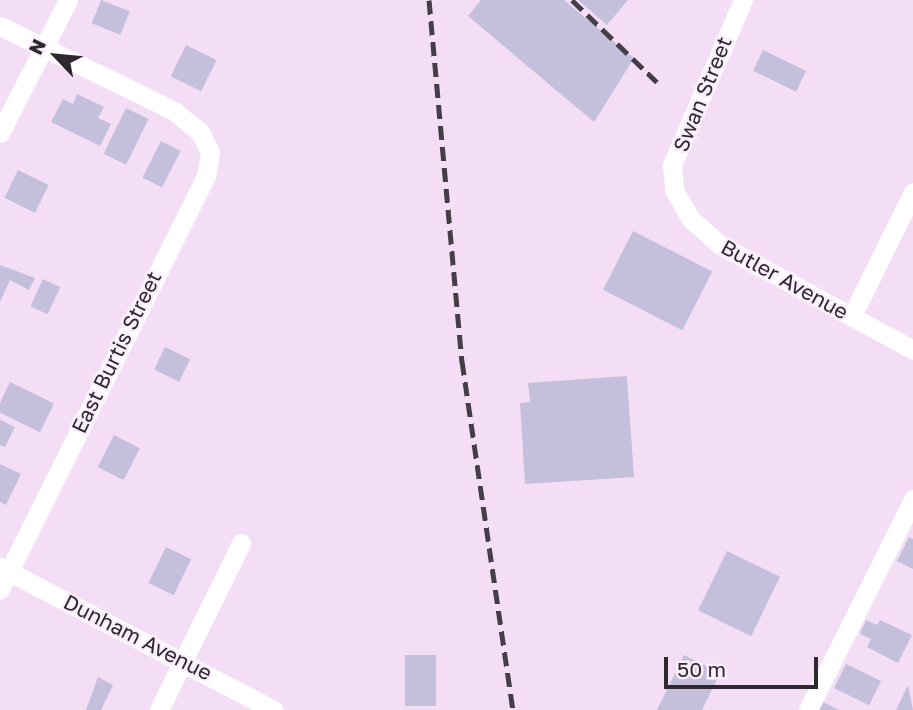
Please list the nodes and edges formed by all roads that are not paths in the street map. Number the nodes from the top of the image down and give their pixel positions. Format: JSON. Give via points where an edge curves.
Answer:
{"nodes":[{"id":1,"x":68,"y":0,"type":"edge"},
{"id":2,"x":743,"y":0,"type":"edge"},
{"id":3,"x":0,"y":26,"type":"edge"},
{"id":4,"x":43,"y":48,"type":"junction"},
{"id":5,"x":0,"y":133,"type":"edge"},
{"id":6,"x":674,"y":190,"type":"joint"},
{"id":7,"x":913,"y":192,"type":"edge"},
{"id":8,"x":852,"y":316,"type":"junction"},
{"id":9,"x":913,"y":350,"type":"edge"},
{"id":10,"x":913,"y":499,"type":"edge"},
{"id":11,"x":241,"y":543,"type":"dead end"},
{"id":12,"x":3,"y":575,"type":"edge"},
{"id":13,"x":184,"y":659,"type":"junction"},
{"id":14,"x":159,"y":710,"type":"edge"},
{"id":15,"x":274,"y":710,"type":"edge"},
{"id":16,"x":808,"y":710,"type":"edge"}],
"edges":[{"from":1,"to":4,"type":"street"},
{"from":2,"to":6,"type":"street","name":"Swan Street","via":[[672,165]]},
{"from":3,"to":4,"type":"street"},
{"from":4,"to":5,"type":"street"},
{"from":4,"to":12,"type":"street","name":"East Burtis Street","via":[[174,111],[200,132],[210,152],[206,176]]},
{"from":6,"to":8,"type":"street","name":"Butler Avenue","via":[[691,219],[720,245]]},
{"from":7,"to":8,"type":"street"},
{"from":8,"to":9,"type":"street","name":"Butler Avenue"},
{"from":10,"to":16,"type":"street"},
{"from":11,"to":13,"type":"street"},
{"from":12,"to":13,"type":"street","name":"Dunham Avenue"},
{"from":13,"to":14,"type":"street"},
{"from":13,"to":15,"type":"street","name":"Dunham Avenue"}]}
